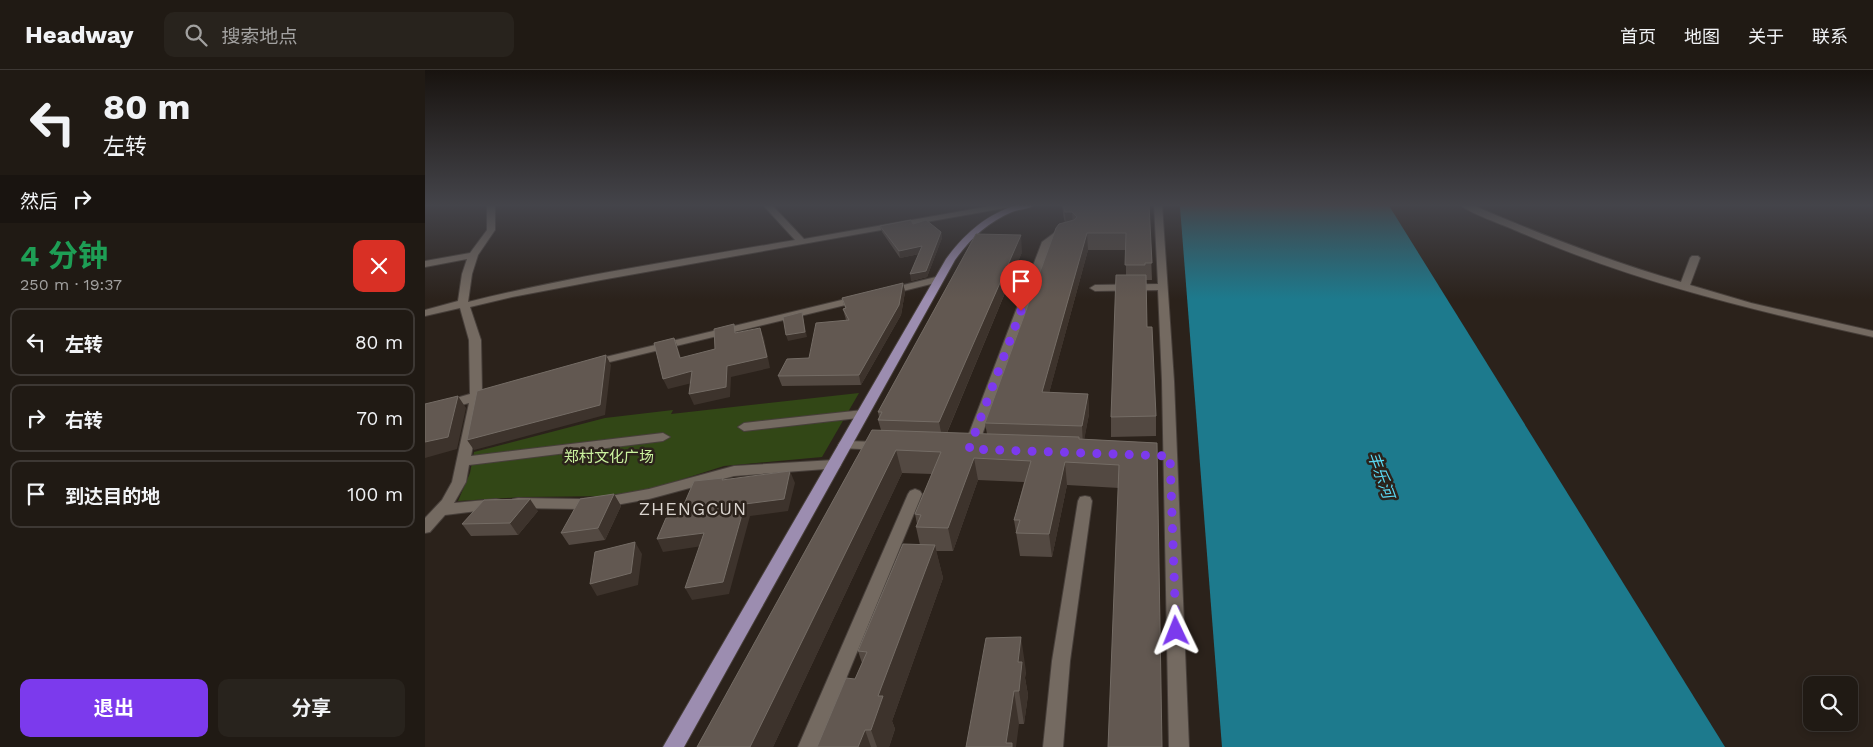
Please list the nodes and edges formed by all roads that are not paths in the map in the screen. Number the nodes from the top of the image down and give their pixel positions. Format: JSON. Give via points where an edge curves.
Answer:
{"nodes":[{"id":1,"x":487,"y":236,"type":"edge"},
{"id":2,"x":796,"y":236,"type":"edge"},
{"id":3,"x":835,"y":236,"type":"edge"},
{"id":4,"x":971,"y":236,"type":"edge"},
{"id":5,"x":1056,"y":236,"type":"edge"},
{"id":6,"x":1160,"y":236,"type":"edge"},
{"id":7,"x":1538,"y":236,"type":"edge"},
{"id":8,"x":802,"y":242,"type":"junction"},
{"id":9,"x":473,"y":255,"type":"junction"},
{"id":10,"x":1695,"y":258,"type":"dead end"},
{"id":11,"x":425,"y":264,"type":"edge"},
{"id":12,"x":940,"y":279,"type":"junction"},
{"id":13,"x":1162,"y":287,"type":"junction"},
{"id":14,"x":1095,"y":288,"type":"dead end"},
{"id":15,"x":1684,"y":288,"type":"junction"},
{"id":16,"x":463,"y":304,"type":"junction"},
{"id":17,"x":425,"y":313,"type":"edge"},
{"id":18,"x":1873,"y":334,"type":"edge"},
{"id":19,"x":579,"y":367,"type":"edge"},
{"id":20,"x":504,"y":388,"type":"edge"},
{"id":21,"x":476,"y":396,"type":"junction"},
{"id":22,"x":425,"y":411,"type":"edge"},
{"id":23,"x":863,"y":414,"type":"junction"},
{"id":24,"x":744,"y":427,"type":"dead end"},
{"id":25,"x":663,"y":437,"type":"dead end"},
{"id":26,"x":845,"y":445,"type":"junction"},
{"id":27,"x":893,"y":446,"type":"edge"},
{"id":28,"x":989,"y":450,"type":"edge"},
{"id":29,"x":463,"y":461,"type":"junction"},
{"id":30,"x":834,"y":465,"type":"junction"},
{"id":31,"x":915,"y":494,"type":"dead end"},
{"id":32,"x":1085,"y":502,"type":"dead end"},
{"id":33,"x":441,"y":510,"type":"junction"},
{"id":34,"x":425,"y":527,"type":"edge"},
{"id":35,"x":673,"y":747,"type":"edge"},
{"id":36,"x":808,"y":747,"type":"edge"},
{"id":37,"x":1053,"y":747,"type":"edge"},
{"id":38,"x":1179,"y":747,"type":"edge"}],
"edges":[{"from":1,"to":9,"type":"street"},
{"from":2,"to":8,"type":"street"},
{"from":3,"to":8,"type":"street"},
{"from":4,"to":12,"type":"main road","via":[[958,249]]},
{"from":5,"to":28,"type":"street","via":[[1047,242],[965,449]]},
{"from":6,"to":13,"type":"street"},
{"from":7,"to":15,"type":"street"},
{"from":8,"to":16,"type":"street"},
{"from":9,"to":11,"type":"street"},
{"from":9,"to":16,"type":"street"},
{"from":10,"to":15,"type":"street"},
{"from":12,"to":19,"type":"street"},
{"from":12,"to":23,"type":"main road"},
{"from":13,"to":14,"type":"street"},
{"from":13,"to":38,"type":"street","via":[[1165,456]]},
{"from":15,"to":18,"type":"street","via":[[1758,309]]},
{"from":16,"to":17,"type":"street"},
{"from":16,"to":21,"type":"street","via":[[475,340]]},
{"from":20,"to":21,"type":"street"},
{"from":21,"to":22,"type":"street"},
{"from":21,"to":29,"type":"street"},
{"from":23,"to":24,"type":"street"},
{"from":23,"to":26,"type":"main road"},
{"from":25,"to":29,"type":"street"},
{"from":26,"to":27,"type":"street"},
{"from":26,"to":30,"type":"main road"},
{"from":29,"to":33,"type":"street","via":[[459,482]]},
{"from":30,"to":33,"type":"street","via":[[734,471],[649,494],[605,502],[496,504]]},
{"from":30,"to":35,"type":"main road"},
{"from":31,"to":36,"type":"street"},
{"from":32,"to":37,"type":"street","via":[[1061,661]]},
{"from":33,"to":34,"type":"street"}]}
